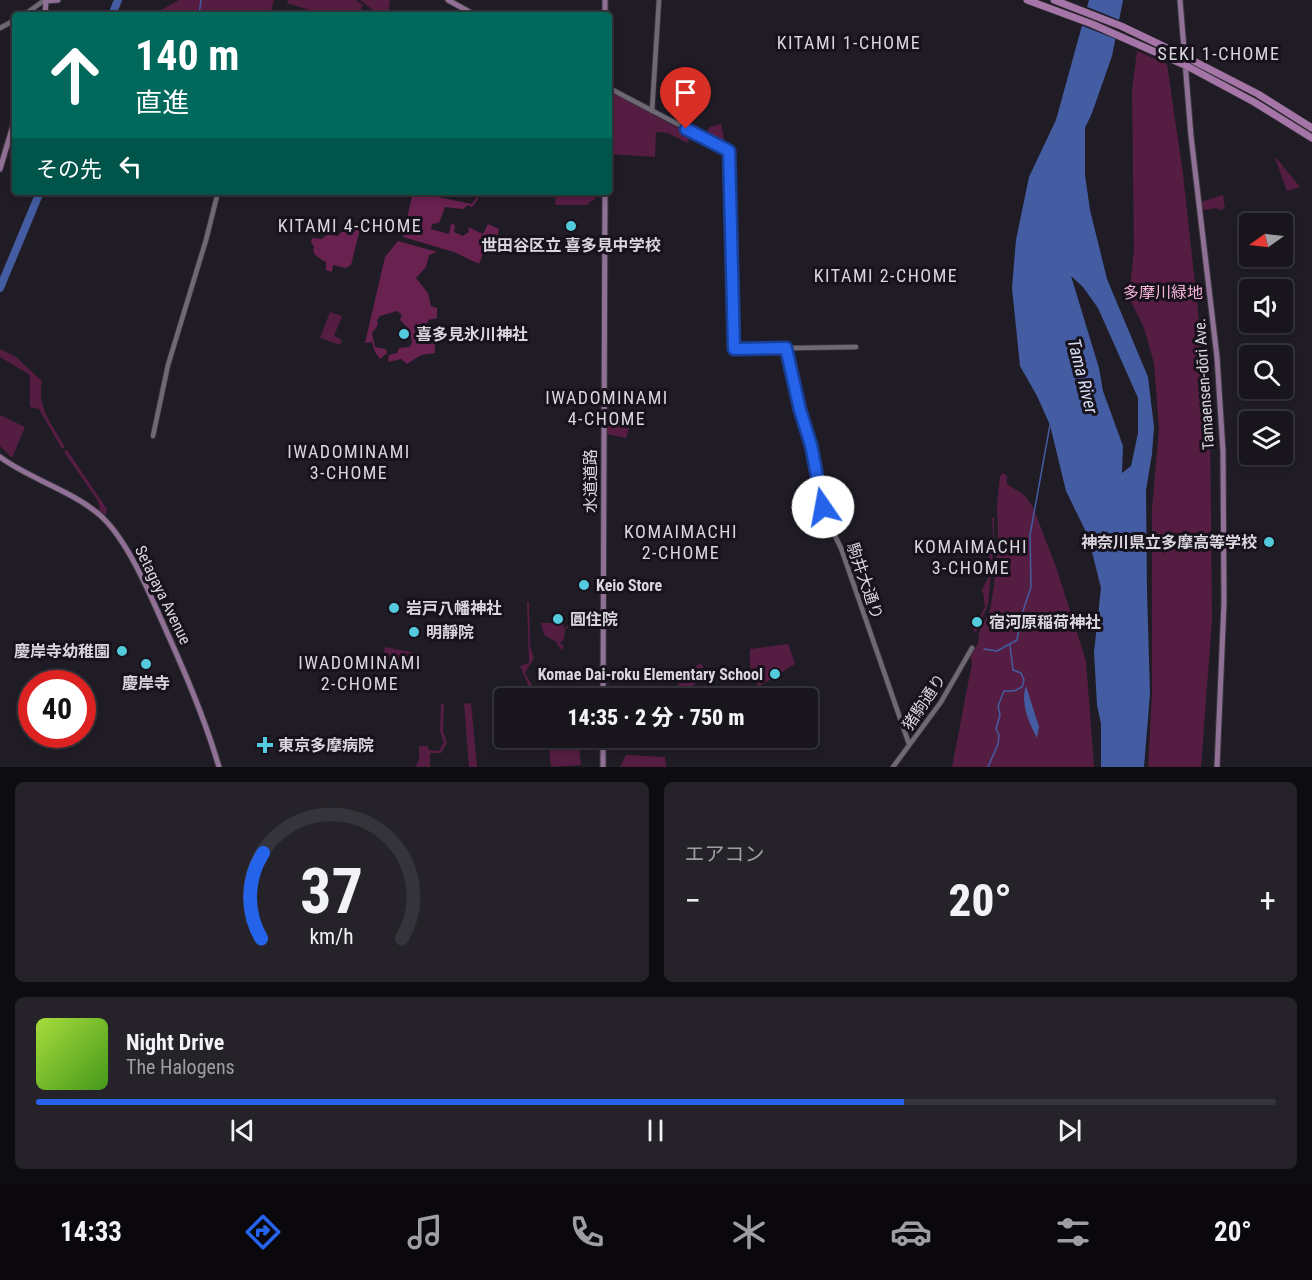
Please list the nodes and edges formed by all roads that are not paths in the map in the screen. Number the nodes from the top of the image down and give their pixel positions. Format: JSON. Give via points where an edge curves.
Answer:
{"nodes":[{"id":1,"x":58,"y":0,"type":"edge"},
{"id":2,"x":448,"y":0,"type":"edge"},
{"id":3,"x":659,"y":0,"type":"edge"},
{"id":4,"x":1027,"y":0,"type":"edge"},
{"id":5,"x":1054,"y":0,"type":"edge"},
{"id":6,"x":1180,"y":0,"type":"edge"},
{"id":7,"x":46,"y":1,"type":"edge"},
{"id":8,"x":28,"y":12,"type":"edge"},
{"id":9,"x":470,"y":12,"type":"edge"},
{"id":10,"x":612,"y":90,"type":"edge"},
{"id":11,"x":652,"y":111,"type":"junction"},
{"id":12,"x":1312,"y":128,"type":"edge"},
{"id":13,"x":12,"y":129,"type":"edge"},
{"id":14,"x":1312,"y":138,"type":"edge"},
{"id":15,"x":0,"y":169,"type":"edge"},
{"id":16,"x":217,"y":195,"type":"edge"},
{"id":17,"x":605,"y":195,"type":"edge"},
{"id":18,"x":856,"y":347,"type":"dead end"},
{"id":19,"x":786,"y":348,"type":"junction"},
{"id":20,"x":153,"y":436,"type":"dead end"},
{"id":21,"x":0,"y":457,"type":"edge"},
{"id":22,"x":972,"y":648,"type":"dead end"},
{"id":23,"x":603,"y":688,"type":"edge"},
{"id":24,"x":909,"y":744,"type":"junction"},
{"id":25,"x":603,"y":748,"type":"edge"},
{"id":26,"x":219,"y":767,"type":"edge"},
{"id":27,"x":603,"y":767,"type":"edge"},
{"id":28,"x":893,"y":767,"type":"edge"},
{"id":29,"x":1217,"y":767,"type":"edge"}],
"edges":[{"from":1,"to":7,"type":"main road"},
{"from":2,"to":9,"type":"main road"},
{"from":3,"to":11,"type":"street"},
{"from":4,"to":14,"type":"highway","bridge":true,"via":[[1187,66]]},
{"from":5,"to":12,"type":"highway","bridge":true,"via":[[1121,26],[1215,71]]},
{"from":6,"to":29,"type":"main road","name":"Tamaensen-dōri Ave.","via":[[1188,114],[1214,329],[1224,451],[1224,603]]},
{"from":7,"to":8,"type":"street"},
{"from":10,"to":11,"type":"street"},
{"from":11,"to":19,"type":"street","via":[[729,151],[734,349]]},
{"from":13,"to":15,"type":"main road"},
{"from":16,"to":20,"type":"street","via":[[168,365]]},
{"from":17,"to":23,"type":"main road","name":"水道道路"},
{"from":18,"to":19,"type":"street"},
{"from":19,"to":24,"type":"street","name":"駒井大通り","via":[[823,507],[838,538]]},
{"from":21,"to":26,"type":"main road","name":"Setagaya Avenue","via":[[80,501],[102,518],[131,557],[198,703]]},
{"from":22,"to":24,"type":"street","name":"猪駒通り"},
{"from":24,"to":28,"type":"street","name":"猪駒通り"},
{"from":25,"to":27,"type":"main road"}]}
